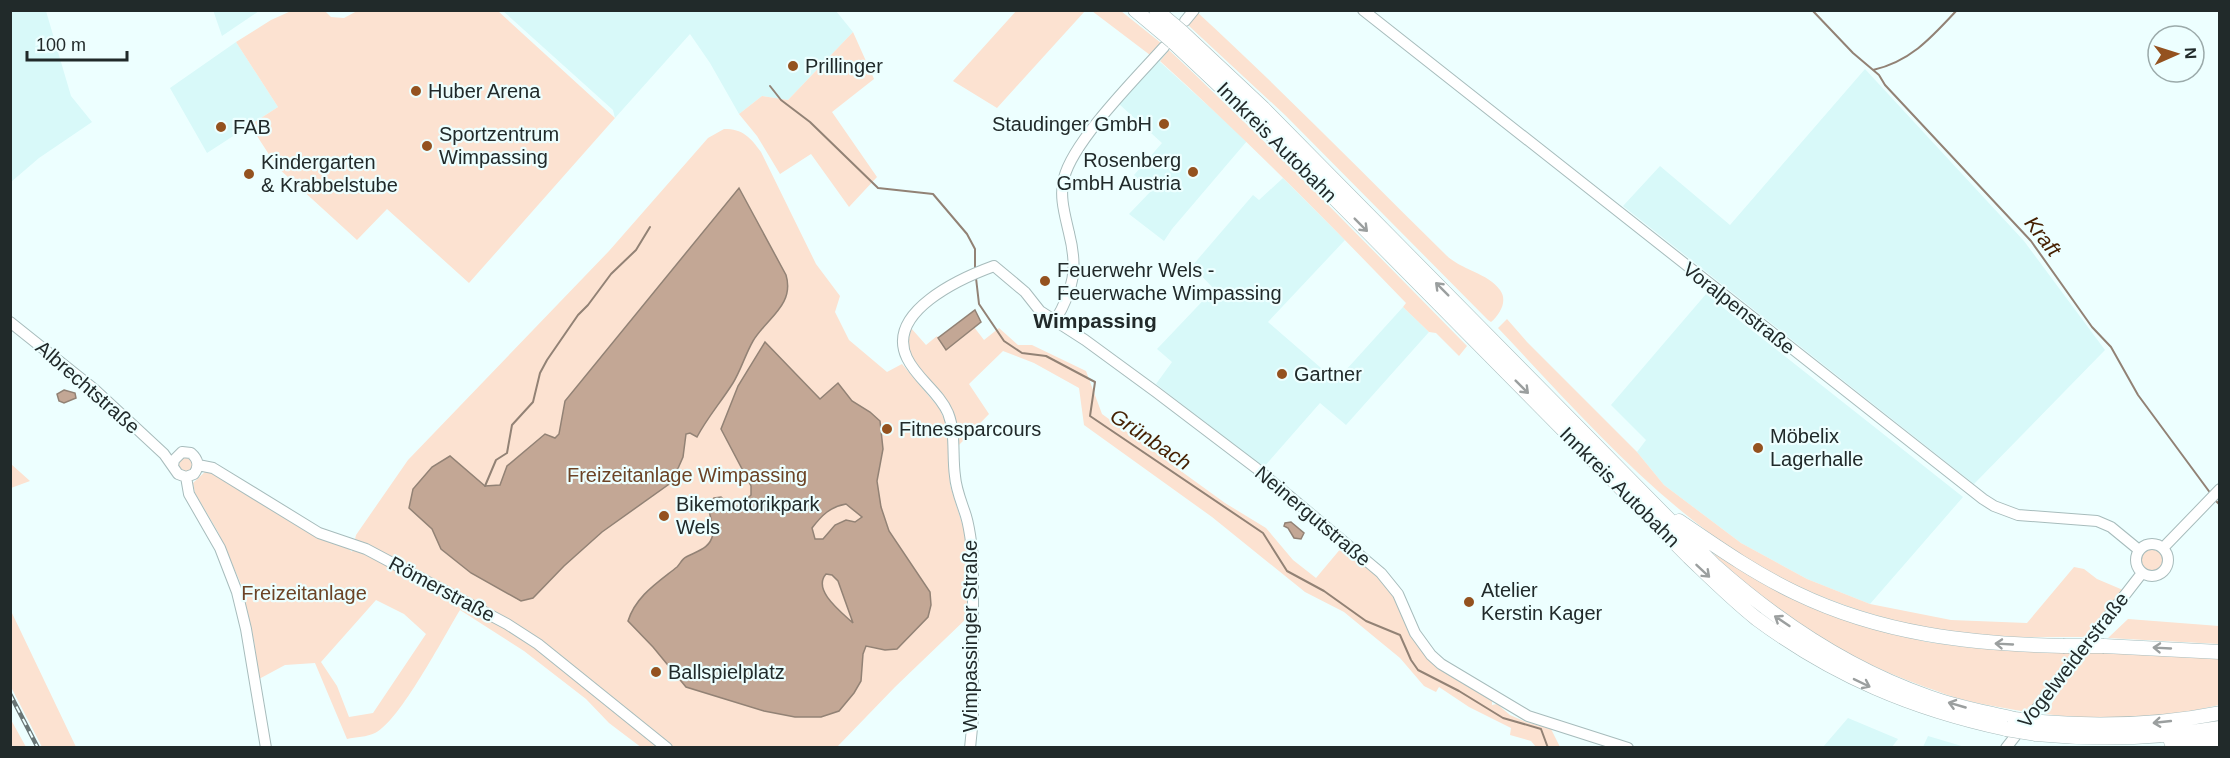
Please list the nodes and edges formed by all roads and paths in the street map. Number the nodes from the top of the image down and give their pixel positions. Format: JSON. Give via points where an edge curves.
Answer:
{"nodes":[{"id":1,"x":1135,"y":10,"type":"edge"},
{"id":2,"x":1156,"y":10,"type":"edge"},
{"id":3,"x":1194,"y":10,"type":"edge"},
{"id":4,"x":1363,"y":10,"type":"edge"},
{"id":5,"x":1174,"y":34,"type":"junction"},
{"id":6,"x":994,"y":266,"type":"joint"},
{"id":7,"x":1055,"y":321,"type":"junction"},
{"id":8,"x":10,"y":322,"type":"edge"},
{"id":9,"x":1482,"y":338,"type":"junction"},
{"id":10,"x":164,"y":454,"type":"junction"},
{"id":11,"x":178,"y":455,"type":"junction"},
{"id":12,"x":198,"y":465,"type":"junction"},
{"id":13,"x":173,"y":466,"type":"junction"},
{"id":14,"x":186,"y":477,"type":"junction"},
{"id":15,"x":2215,"y":494,"type":"edge"},
{"id":16,"x":1650,"y":500,"type":"junction"},
{"id":17,"x":2163,"y":548,"type":"junction"},
{"id":18,"x":2139,"y":550,"type":"junction"},
{"id":19,"x":2142,"y":573,"type":"junction"},
{"id":20,"x":2220,"y":652,"type":"edge"},
{"id":21,"x":2220,"y":713,"type":"edge"},
{"id":22,"x":2010,"y":724,"type":"junction"},
{"id":23,"x":2039,"y":728,"type":"junction"},
{"id":24,"x":2220,"y":728,"type":"edge"},
{"id":25,"x":2115,"y":738,"type":"junction"},
{"id":26,"x":2220,"y":740,"type":"edge"},
{"id":27,"x":266,"y":747,"type":"edge"},
{"id":28,"x":667,"y":747,"type":"edge"},
{"id":29,"x":970,"y":747,"type":"edge"},
{"id":30,"x":1628,"y":747,"type":"edge"},
{"id":31,"x":2006,"y":747,"type":"edge"}],
"edges":[{"from":1,"to":5,"type":"highway","name":"Innkreis Autobahn"},
{"from":2,"to":5,"type":"highway","name":"Innkreis Autobahn"},
{"from":3,"to":5,"type":"street"},
{"from":4,"to":18,"type":"street","name":"Voralpenstraße","via":[[1983,499],[2018,515],[2097,521]]},
{"from":5,"to":7,"type":"street","via":[[1097,122],[1068,167],[1063,205],[1075,267],[1066,303]]},
{"from":5,"to":9,"type":"highway","name":"Innkreis Autobahn","via":[[1263,108]]},
{"from":6,"to":7,"type":"street","name":"Neinergutstraße"},
{"from":6,"to":29,"type":"street","name":"Wimpassinger Straße","via":[[932,297],[907,324],[903,341],[911,364],[947,412],[957,488],[970,535]]},
{"from":7,"to":30,"type":"street","name":"Neinergutstraße","via":[[1223,442],[1387,578],[1415,633],[1441,664],[1528,716]]},
{"from":8,"to":10,"type":"street","name":"Albrechtstraße","via":[[94,389]]},
{"from":9,"to":16,"type":"highway","name":"Innkreis Autobahn"},
{"from":9,"to":22,"type":"highway","name":"Innkreis Autobahn","one_way":true,"via":[[1689,557],[1756,618],[1816,658],[1874,689],[1933,711]]},
{"from":10,"to":11,"type":"street"},
{"from":10,"to":13,"type":"street","name":"Albrechtstraße"},
{"from":11,"to":12,"type":"street","via":[[191,453]]},
{"from":11,"to":13,"type":"street"},
{"from":12,"to":14,"type":"street","via":[[194,474]]},
{"from":12,"to":28,"type":"street","name":"Römerstraße","via":[[213,468],[319,533],[366,549],[507,624],[538,644]]},
{"from":13,"to":14,"type":"street","name":"Albrechtstraße"},
{"from":14,"to":27,"type":"street","via":[[189,494],[220,548],[237,592]]},
{"from":15,"to":17,"type":"street"},
{"from":20,"to":16,"type":"highway","one_way":true,"bridge":true,"via":[[2010,645],[1882,626],[1797,594],[1756,572]]},
{"from":22,"to":16,"type":"highway","name":"Innkreis Autobahn","one_way":true,"via":[[1930,698],[1823,648],[1745,592]]},
{"from":17,"to":18,"type":"street","via":[[2148,544]]},
{"from":17,"to":19,"type":"street","via":[[2168,561],[2165,570],[2156,576]]},
{"from":18,"to":19,"type":"street","via":[[2136,564]]},
{"from":19,"to":31,"type":"street","name":"Vogelweiderstraße"},
{"from":21,"to":23,"type":"highway","name":"Innkreis Autobahn","one_way":true,"via":[[2138,724]]},
{"from":22,"to":23,"type":"highway","name":"Innkreis Autobahn","bridge":true},
{"from":23,"to":25,"type":"highway","name":"Innkreis Autobahn"},
{"from":24,"to":25,"type":"highway","name":"Innkreis Autobahn"},
{"from":25,"to":26,"type":"highway"}]}
